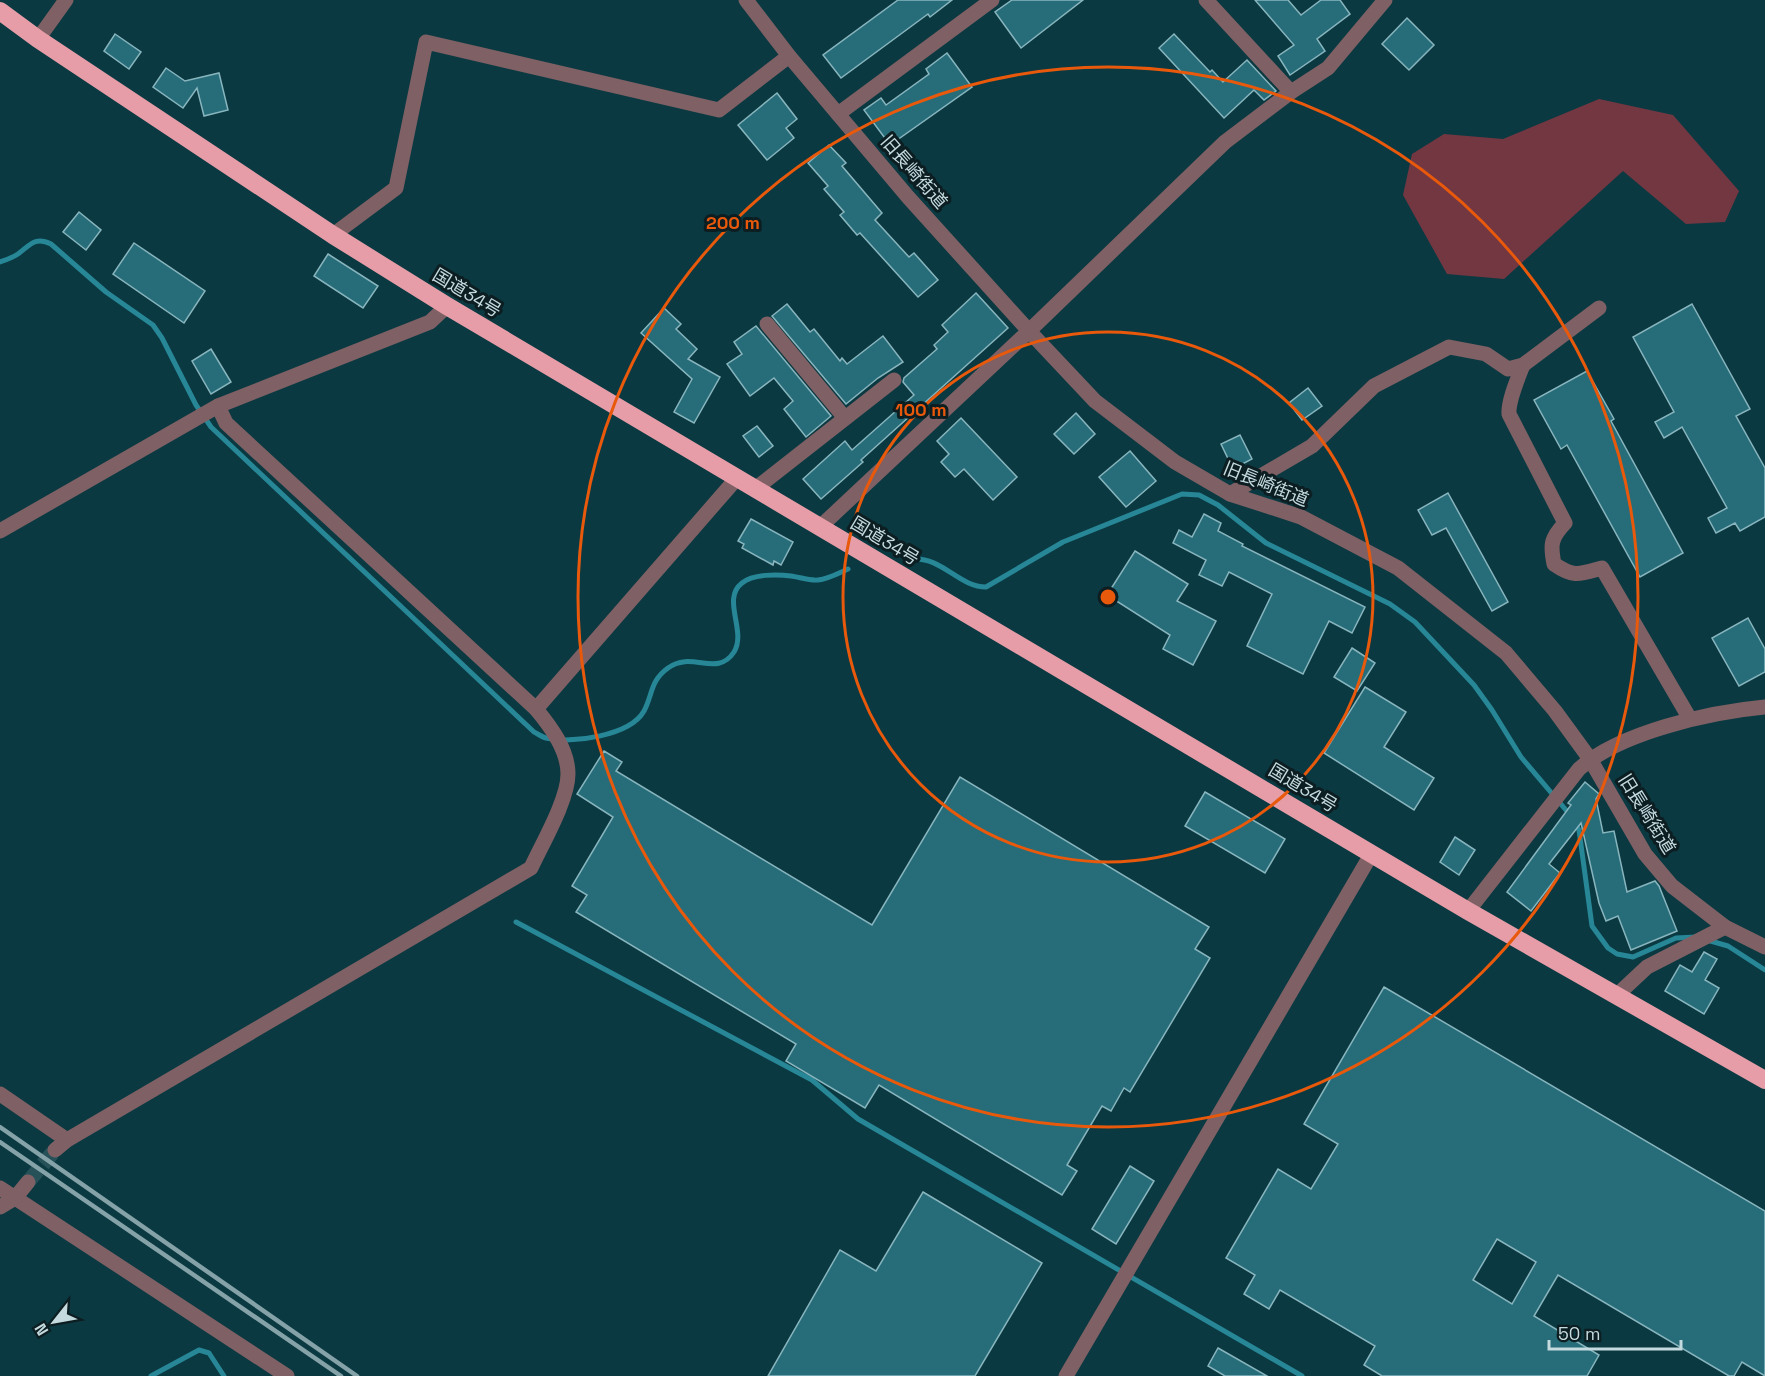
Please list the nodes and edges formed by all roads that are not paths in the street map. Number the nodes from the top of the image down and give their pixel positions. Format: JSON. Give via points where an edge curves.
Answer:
{"nodes":[{"id":1,"x":66,"y":0,"type":"edge"},
{"id":2,"x":746,"y":0,"type":"edge"},
{"id":3,"x":993,"y":0,"type":"edge"},
{"id":4,"x":1206,"y":0,"type":"edge"},
{"id":5,"x":1385,"y":0,"type":"edge"},
{"id":6,"x":0,"y":11,"type":"edge"},
{"id":7,"x":38,"y":39,"type":"junction"},
{"id":8,"x":789,"y":56,"type":"junction"},
{"id":9,"x":1291,"y":92,"type":"junction"},
{"id":10,"x":838,"y":114,"type":"junction"},
{"id":11,"x":333,"y":235,"type":"junction"},
{"id":12,"x":447,"y":306,"type":"junction"},
{"id":13,"x":1599,"y":308,"type":"dead end"},
{"id":14,"x":767,"y":324,"type":"dead end"},
{"id":15,"x":1029,"y":331,"type":"junction"},
{"id":16,"x":1522,"y":365,"type":"junction"},
{"id":17,"x":894,"y":380,"type":"dead end"},
{"id":18,"x":218,"y":406,"type":"junction"},
{"id":19,"x":846,"y":418,"type":"junction"},
{"id":20,"x":737,"y":478,"type":"junction"},
{"id":21,"x":755,"y":489,"type":"junction"},
{"id":22,"x":1230,"y":494,"type":"junction"},
{"id":23,"x":820,"y":527,"type":"junction"},
{"id":24,"x":0,"y":531,"type":"edge"},
{"id":25,"x":1765,"y":707,"type":"edge"},
{"id":26,"x":537,"y":709,"type":"junction"},
{"id":27,"x":1690,"y":719,"type":"junction"},
{"id":28,"x":1590,"y":759,"type":"junction"},
{"id":29,"x":1372,"y":853,"type":"junction"},
{"id":30,"x":1468,"y":911,"type":"junction"},
{"id":31,"x":1725,"y":927,"type":"junction"},
{"id":32,"x":1765,"y":947,"type":"edge"},
{"id":33,"x":1616,"y":996,"type":"junction"},
{"id":34,"x":1765,"y":1080,"type":"edge"},
{"id":35,"x":0,"y":1094,"type":"edge"},
{"id":36,"x":28,"y":1182,"type":"tunnel mouth"},
{"id":37,"x":0,"y":1188,"type":"edge"},
{"id":38,"x":15,"y":1198,"type":"junction"},
{"id":39,"x":0,"y":1207,"type":"edge"},
{"id":40,"x":287,"y":1376,"type":"edge"},
{"id":41,"x":1066,"y":1376,"type":"edge"}],
"edges":[{"from":1,"to":7,"type":"street"},
{"from":2,"to":8,"type":"street","name":"旧長崎街道"},
{"from":3,"to":10,"type":"street"},
{"from":4,"to":9,"type":"street"},
{"from":5,"to":9,"type":"street","via":[[1328,68]]},
{"from":6,"to":7,"type":"highway","name":"国道34号"},
{"from":7,"to":11,"type":"highway","name":"国道34号"},
{"from":8,"to":10,"type":"street","name":"旧長崎街道"},
{"from":8,"to":11,"type":"street","via":[[719,110],[426,42],[396,188]]},
{"from":9,"to":15,"type":"street","via":[[1225,142]]},
{"from":10,"to":15,"type":"street","name":"旧長崎街道"},
{"from":11,"to":12,"type":"highway","name":"国道34号"},
{"from":12,"to":18,"type":"street","via":[[430,322]]},
{"from":12,"to":20,"type":"highway","name":"国道34号"},
{"from":13,"to":16,"type":"street"},
{"from":14,"to":19,"type":"street"},
{"from":15,"to":22,"type":"street","name":"旧長崎街道","via":[[1095,400],[1175,462]]},
{"from":15,"to":23,"type":"street"},
{"from":16,"to":22,"type":"street","via":[[1508,369],[1486,354],[1449,347],[1374,386],[1312,446]]},
{"from":16,"to":27,"type":"street","via":[[1509,414],[1565,523],[1550,546],[1554,564],[1567,573],[1602,568]]},
{"from":17,"to":19,"type":"street"},
{"from":18,"to":24,"type":"street"},
{"from":18,"to":26,"type":"street","via":[[226,423]]},
{"from":19,"to":21,"type":"street"},
{"from":20,"to":21,"type":"highway","name":"国道34号"},
{"from":20,"to":26,"type":"street"},
{"from":21,"to":23,"type":"highway","name":"国道34号"},
{"from":22,"to":28,"type":"street","name":"旧長崎街道","via":[[1301,517],[1398,568],[1506,654],[1556,711]]},
{"from":23,"to":29,"type":"highway","name":"国道34号"},
{"from":25,"to":27,"type":"street"},
{"from":26,"to":35,"type":"street","via":[[553,729],[568,774],[565,795],[531,868],[61,1145]]},
{"from":27,"to":28,"type":"street","via":[[1640,735]]},
{"from":28,"to":30,"type":"street"},
{"from":28,"to":31,"type":"street","name":"旧長崎街道","via":[[1645,854],[1671,886]]},
{"from":29,"to":30,"type":"highway","name":"国道34号"},
{"from":29,"to":41,"type":"street"},
{"from":30,"to":33,"type":"highway","name":"国道34号"},
{"from":31,"to":32,"type":"street","name":"旧長崎街道"},
{"from":31,"to":33,"type":"street","via":[[1647,967]]},
{"from":33,"to":34,"type":"highway","name":"国道34号"},
{"from":36,"to":38,"type":"street"},
{"from":37,"to":38,"type":"street"},
{"from":38,"to":39,"type":"street"},
{"from":38,"to":40,"type":"street"}]}
